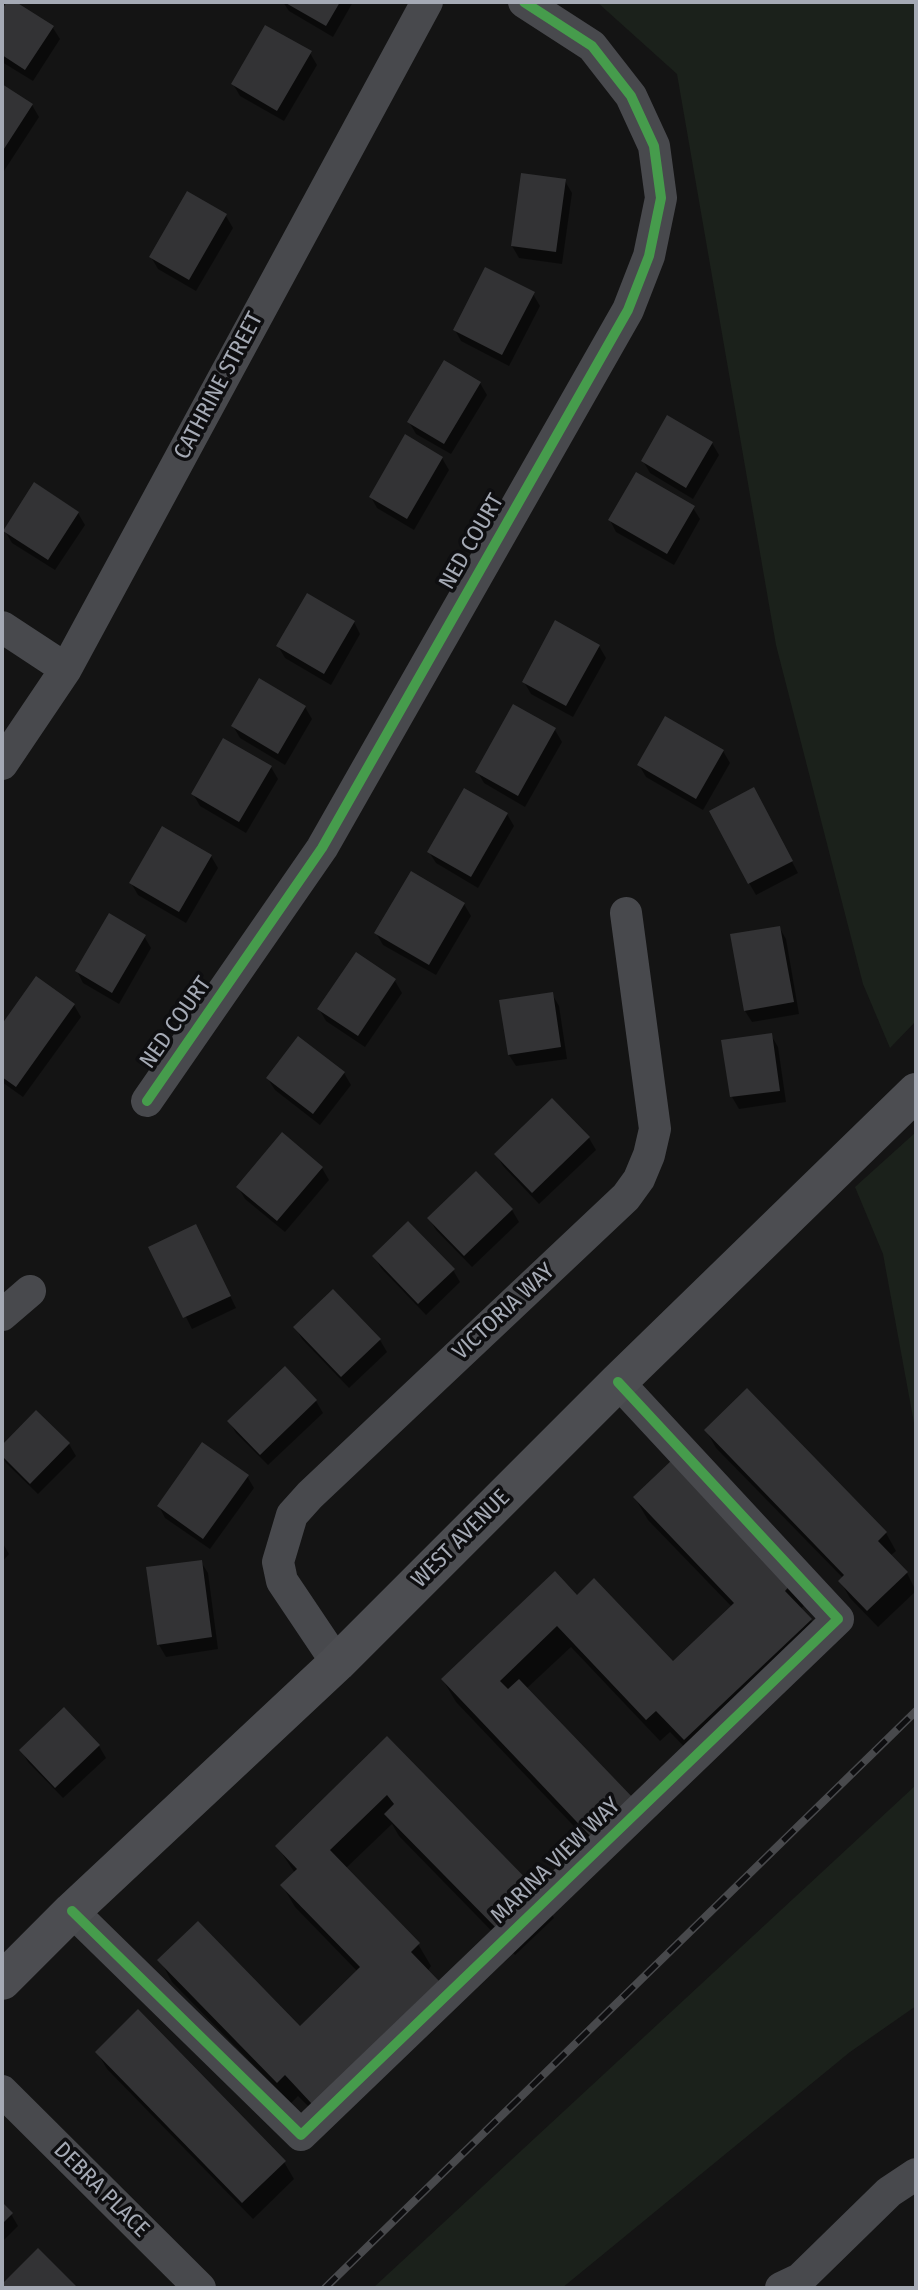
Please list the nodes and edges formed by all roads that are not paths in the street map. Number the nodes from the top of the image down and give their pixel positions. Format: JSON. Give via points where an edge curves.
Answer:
{"nodes":[{"id":1,"x":427,"y":2,"type":"edge"},
{"id":2,"x":524,"y":2,"type":"edge"},
{"id":3,"x":2,"y":627,"type":"edge"},
{"id":4,"x":66,"y":669,"type":"junction"},
{"id":5,"x":2,"y":764,"type":"edge"},
{"id":6,"x":626,"y":913,"type":"dead end"},
{"id":7,"x":916,"y":1092,"type":"edge"},
{"id":8,"x":147,"y":1101,"type":"dead end"},
{"id":9,"x":30,"y":1291,"type":"dead end"},
{"id":10,"x":2,"y":1315,"type":"edge"},
{"id":11,"x":618,"y":1382,"type":"junction"},
{"id":12,"x":337,"y":1662,"type":"junction"},
{"id":13,"x":72,"y":1911,"type":"junction"},
{"id":14,"x":2,"y":1982,"type":"edge"},
{"id":15,"x":2,"y":2091,"type":"edge"},
{"id":16,"x":916,"y":2174,"type":"edge"},
{"id":17,"x":200,"y":2288,"type":"edge"},
{"id":18,"x":781,"y":2288,"type":"edge"}],
"edges":[{"from":1,"to":4,"type":"street","name":"CATHRINE STREET"},
{"from":2,"to":8,"type":"street","name":"NED COURT","via":[[592,46],[631,96],[654,146],[662,198],[649,256],[628,310],[323,848]]},
{"from":3,"to":4,"type":"street"},
{"from":4,"to":5,"type":"street","name":"CATHRINE STREET"},
{"from":6,"to":12,"type":"street","name":"VICTORIA WAY","via":[[655,1129],[649,1154],[626,1197],[292,1515],[278,1562],[282,1581]]},
{"from":7,"to":11,"type":"street","name":"WEST AVENUE"},
{"from":9,"to":10,"type":"street"},
{"from":11,"to":12,"type":"street","name":"WEST AVENUE"},
{"from":11,"to":13,"type":"street","name":"MARINA VIEW WAY","via":[[838,1619],[301,2136]]},
{"from":12,"to":13,"type":"street","name":"WEST AVENUE"},
{"from":13,"to":14,"type":"street","name":"WEST AVENUE"},
{"from":15,"to":17,"type":"street","name":"DEBRA PLACE"},
{"from":16,"to":18,"type":"street","via":[[889,2192],[800,2279]]}]}
